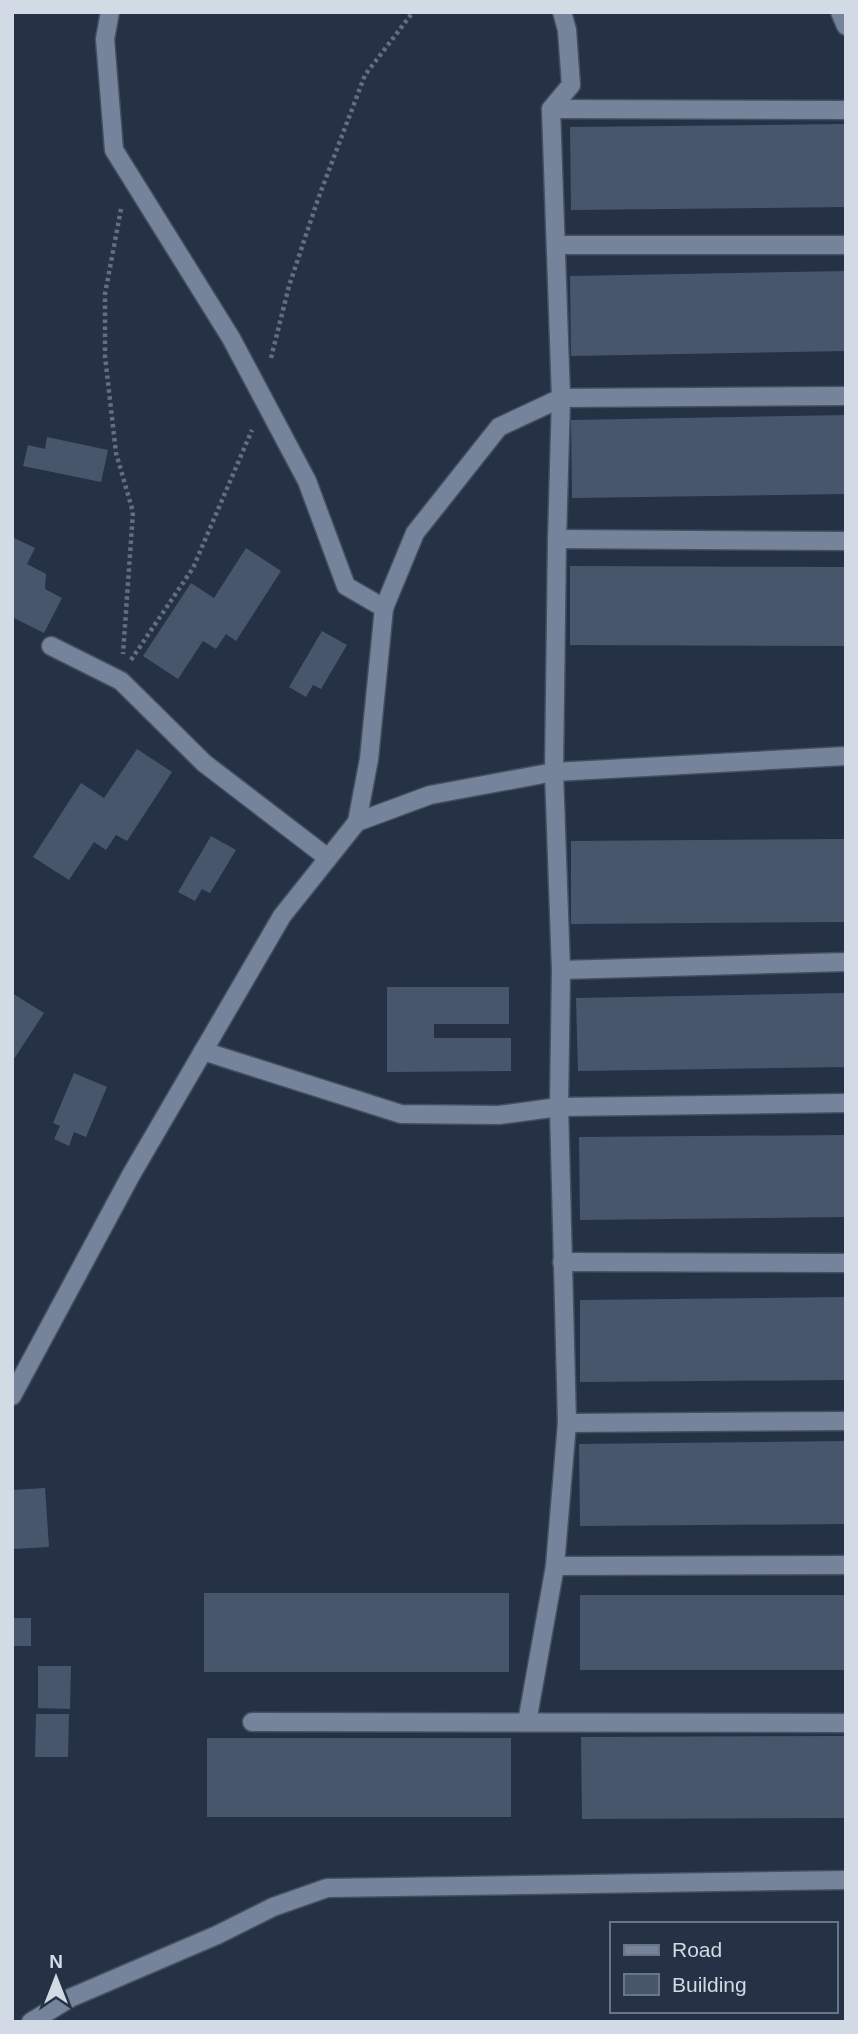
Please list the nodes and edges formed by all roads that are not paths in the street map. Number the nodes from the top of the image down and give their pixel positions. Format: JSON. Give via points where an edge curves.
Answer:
{"nodes":[{"id":1,"x":110,"y":12,"type":"edge"},
{"id":2,"x":562,"y":12,"type":"edge"},
{"id":3,"x":551,"y":109,"type":"junction"},
{"id":4,"x":846,"y":110,"type":"edge"},
{"id":5,"x":556,"y":245,"type":"junction"},
{"id":6,"x":846,"y":245,"type":"edge"},
{"id":7,"x":846,"y":396,"type":"edge"},
{"id":8,"x":561,"y":398,"type":"junction"},
{"id":9,"x":557,"y":539,"type":"junction"},
{"id":10,"x":846,"y":541,"type":"edge"},
{"id":11,"x":384,"y":608,"type":"junction"},
{"id":12,"x":51,"y":646,"type":"dead end"},
{"id":13,"x":846,"y":756,"type":"edge"},
{"id":14,"x":554,"y":772,"type":"junction"},
{"id":15,"x":357,"y":822,"type":"junction"},
{"id":16,"x":328,"y":858,"type":"junction"},
{"id":17,"x":846,"y":962,"type":"edge"},
{"id":18,"x":561,"y":970,"type":"junction"},
{"id":19,"x":203,"y":1051,"type":"junction"},
{"id":20,"x":846,"y":1103,"type":"edge"},
{"id":21,"x":559,"y":1107,"type":"junction"},
{"id":22,"x":562,"y":1262,"type":"junction"},
{"id":23,"x":846,"y":1263,"type":"edge"},
{"id":24,"x":12,"y":1396,"type":"edge"},
{"id":25,"x":846,"y":1420,"type":"edge"},
{"id":26,"x":567,"y":1423,"type":"junction"},
{"id":27,"x":846,"y":1565,"type":"edge"},
{"id":28,"x":555,"y":1566,"type":"junction"},
{"id":29,"x":252,"y":1722,"type":"dead end"},
{"id":30,"x":527,"y":1722,"type":"junction"},
{"id":31,"x":846,"y":1723,"type":"edge"},
{"id":32,"x":846,"y":1880,"type":"edge"},
{"id":33,"x":30,"y":2022,"type":"edge"}],
"edges":[{"from":1,"to":11,"type":"street","via":[[105,39],[114,150],[231,338],[264,400],[307,481],[346,586]]},
{"from":2,"to":3,"type":"street","via":[[571,85]]},
{"from":3,"to":4,"type":"street"},
{"from":3,"to":5,"type":"street"},
{"from":5,"to":6,"type":"street"},
{"from":5,"to":8,"type":"street"},
{"from":7,"to":8,"type":"street"},
{"from":8,"to":9,"type":"street"},
{"from":8,"to":11,"type":"street","via":[[499,427],[415,533]]},
{"from":9,"to":10,"type":"street"},
{"from":9,"to":14,"type":"street"},
{"from":11,"to":15,"type":"street","via":[[369,759]]},
{"from":12,"to":16,"type":"street","via":[[121,681],[204,764]]},
{"from":13,"to":14,"type":"street"},
{"from":14,"to":15,"type":"street","via":[[430,794]]},
{"from":14,"to":18,"type":"street"},
{"from":15,"to":16,"type":"street"},
{"from":16,"to":19,"type":"street","via":[[282,916]]},
{"from":17,"to":18,"type":"street"},
{"from":18,"to":21,"type":"street"},
{"from":19,"to":21,"type":"street","via":[[401,1114],[499,1115]]},
{"from":19,"to":24,"type":"street"},
{"from":20,"to":21,"type":"street"},
{"from":21,"to":22,"type":"street"},
{"from":22,"to":23,"type":"street"},
{"from":22,"to":26,"type":"street"},
{"from":25,"to":26,"type":"street"},
{"from":26,"to":28,"type":"street"},
{"from":27,"to":28,"type":"street"},
{"from":28,"to":30,"type":"street"},
{"from":29,"to":30,"type":"street"},
{"from":30,"to":31,"type":"street"},
{"from":32,"to":33,"type":"street","via":[[327,1888],[273,1907],[70,1998]]}]}
